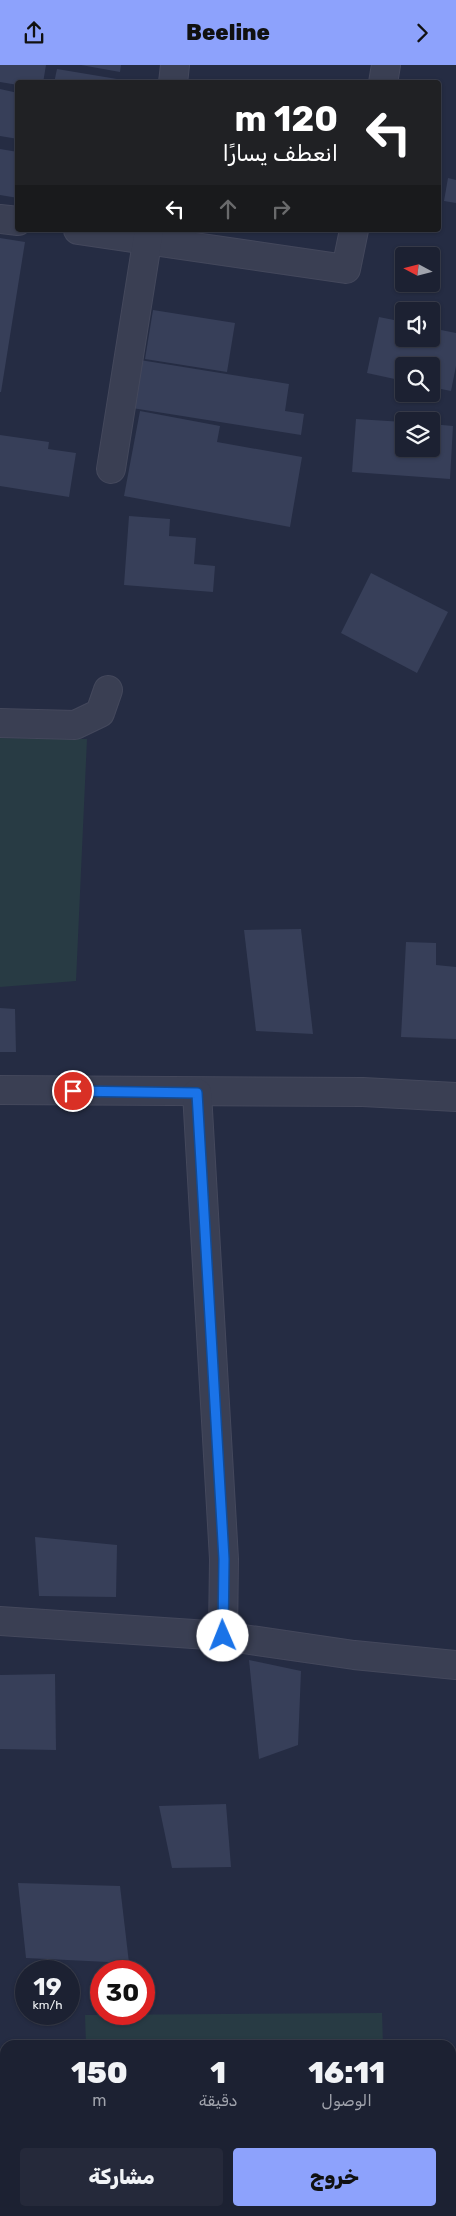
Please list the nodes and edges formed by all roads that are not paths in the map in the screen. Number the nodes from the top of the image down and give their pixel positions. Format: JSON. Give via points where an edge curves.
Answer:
{"nodes":[{"id":1,"x":175,"y":65,"type":"edge"},
{"id":2,"x":386,"y":65,"type":"edge"},
{"id":3,"x":173,"y":80,"type":"edge"},
{"id":4,"x":384,"y":80,"type":"edge"},
{"id":5,"x":0,"y":219,"type":"edge"},
{"id":6,"x":15,"y":221,"type":"edge"},
{"id":7,"x":106,"y":232,"type":"edge"},
{"id":8,"x":354,"y":232,"type":"edge"},
{"id":9,"x":148,"y":235,"type":"edge"},
{"id":10,"x":111,"y":469,"type":"dead end"},
{"id":11,"x":108,"y":690,"type":"dead end"},
{"id":12,"x":0,"y":723,"type":"edge"},
{"id":13,"x":0,"y":1090,"type":"edge"},
{"id":14,"x":197,"y":1093,"type":"junction"},
{"id":15,"x":456,"y":1097,"type":"edge"},
{"id":16,"x":0,"y":1621,"type":"edge"},
{"id":17,"x":223,"y":1636,"type":"junction"},
{"id":18,"x":456,"y":1665,"type":"edge"}],
"edges":[{"from":1,"to":3,"type":"street"},
{"from":2,"to":4,"type":"street"},
{"from":5,"to":6,"type":"street"},
{"from":7,"to":9,"type":"street"},
{"from":8,"to":9,"type":"street","via":[[346,269]]},
{"from":9,"to":10,"type":"street"},
{"from":11,"to":12,"type":"street","via":[[100,713],[75,725]]},
{"from":13,"to":14,"type":"street"},
{"from":14,"to":15,"type":"street","via":[[363,1092]]},
{"from":14,"to":17,"type":"street","via":[[224,1559]]},
{"from":16,"to":17,"type":"street"},
{"from":17,"to":18,"type":"street","via":[[354,1655]]}]}
